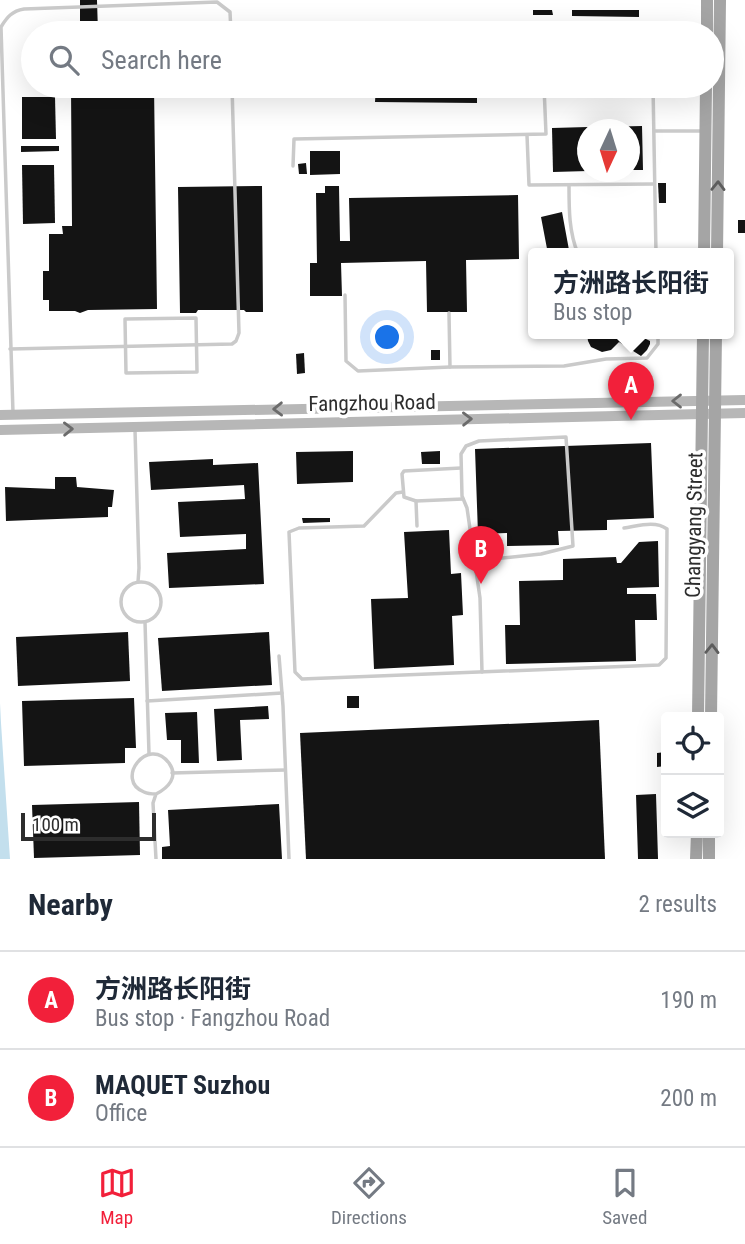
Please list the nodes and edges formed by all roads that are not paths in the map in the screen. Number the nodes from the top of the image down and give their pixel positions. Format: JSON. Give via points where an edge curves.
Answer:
{"nodes":[{"id":1,"x":707,"y":0,"type":"edge"},
{"id":2,"x":720,"y":0,"type":"edge"},
{"id":3,"x":230,"y":21,"type":"edge"},
{"id":4,"x":707,"y":21,"type":"edge"},
{"id":5,"x":720,"y":21,"type":"edge"},
{"id":6,"x":232,"y":98,"type":"edge"},
{"id":7,"x":544,"y":98,"type":"edge"},
{"id":8,"x":654,"y":98,"type":"edge"},
{"id":9,"x":706,"y":98,"type":"edge"},
{"id":10,"x":719,"y":98,"type":"edge"},
{"id":11,"x":655,"y":131,"type":"junction"},
{"id":12,"x":706,"y":131,"type":"junction"},
{"id":13,"x":527,"y":134,"type":"junction"},
{"id":14,"x":293,"y":166,"type":"dead end"},
{"id":15,"x":654,"y":184,"type":"junction"},
{"id":16,"x":569,"y":186,"type":"junction"},
{"id":17,"x":576,"y":248,"type":"edge"},
{"id":18,"x":656,"y":248,"type":"edge"},
{"id":19,"x":704,"y":248,"type":"edge"},
{"id":20,"x":717,"y":248,"type":"edge"},
{"id":21,"x":345,"y":295,"type":"dead end"},
{"id":22,"x":450,"y":313,"type":"dead end"},
{"id":23,"x":658,"y":339,"type":"edge"},
{"id":24,"x":703,"y":339,"type":"edge"},
{"id":25,"x":715,"y":339,"type":"edge"},
{"id":26,"x":197,"y":345,"type":"junction"},
{"id":27,"x":125,"y":347,"type":"junction"},
{"id":28,"x":10,"y":349,"type":"junction"},
{"id":29,"x":450,"y":367,"type":"junction"},
{"id":30,"x":745,"y":400,"type":"edge"},
{"id":31,"x":706,"y":405,"type":"junction"},
{"id":32,"x":745,"y":413,"type":"edge"},
{"id":33,"x":716,"y":414,"type":"junction"},
{"id":34,"x":0,"y":415,"type":"edge"},
{"id":35,"x":13,"y":415,"type":"junction"},
{"id":36,"x":135,"y":428,"type":"junction"},
{"id":37,"x":0,"y":430,"type":"edge"},
{"id":38,"x":461,"y":468,"type":"junction"},
{"id":39,"x":403,"y":492,"type":"junction"},
{"id":40,"x":463,"y":499,"type":"junction"},
{"id":41,"x":416,"y":502,"type":"junction"},
{"id":42,"x":416,"y":526,"type":"dead end"},
{"id":43,"x":624,"y":528,"type":"dead end"},
{"id":44,"x":474,"y":561,"type":"junction"},
{"id":45,"x":138,"y":582,"type":"junction"},
{"id":46,"x":145,"y":622,"type":"junction"},
{"id":47,"x":279,"y":656,"type":"dead end"},
{"id":48,"x":482,"y":672,"type":"junction"},
{"id":49,"x":282,"y":693,"type":"junction"},
{"id":50,"x":147,"y":701,"type":"junction"},
{"id":51,"x":698,"y":712,"type":"edge"},
{"id":52,"x":711,"y":712,"type":"edge"},
{"id":53,"x":149,"y":754,"type":"junction"},
{"id":54,"x":285,"y":770,"type":"junction"},
{"id":55,"x":172,"y":773,"type":"junction"},
{"id":56,"x":156,"y":794,"type":"junction"},
{"id":57,"x":697,"y":838,"type":"edge"},
{"id":58,"x":709,"y":838,"type":"edge"},
{"id":59,"x":156,"y":859,"type":"edge"},
{"id":60,"x":289,"y":859,"type":"edge"},
{"id":61,"x":696,"y":859,"type":"edge"},
{"id":62,"x":709,"y":859,"type":"edge"}],
"edges":[{"from":1,"to":4,"type":"main road"},
{"from":5,"to":2,"type":"main road","one_way":true},
{"from":3,"to":28,"type":"lane","via":[[230,12],[217,2],[24,9],[5,20],[1,27]]},
{"from":6,"to":26,"type":"lane","via":[[238,337],[232,344]]},
{"from":7,"to":13,"type":"lane","via":[[546,134]]},
{"from":8,"to":11,"type":"lane"},
{"from":9,"to":12,"type":"main road"},
{"from":20,"to":10,"type":"main road","one_way":true},
{"from":11,"to":12,"type":"lane"},
{"from":11,"to":15,"type":"lane"},
{"from":12,"to":19,"type":"main road"},
{"from":13,"to":14,"type":"lane","via":[[294,139]]},
{"from":13,"to":16,"type":"lane","via":[[528,185]]},
{"from":15,"to":16,"type":"lane"},
{"from":15,"to":18,"type":"lane"},
{"from":16,"to":17,"type":"lane"},
{"from":21,"to":29,"type":"lane","via":[[346,361],[358,371]]},
{"from":22,"to":29,"type":"lane"},
{"from":23,"to":29,"type":"lane","via":[[647,358],[564,366]]},
{"from":24,"to":31,"type":"main road","name":"Changyang Street"},
{"from":25,"to":31,"type":"main road","name":"Changyang Street"},
{"from":26,"to":27,"type":"lane"},
{"from":26,"to":27,"type":"lane","via":[[197,372],[162,373],[126,373]]},
{"from":26,"to":27,"type":"lane","via":[[196,318],[125,319]]},
{"from":27,"to":28,"type":"lane"},
{"from":28,"to":35,"type":"lane"},
{"from":30,"to":31,"type":"main road","name":"Fangzhou Road"},
{"from":31,"to":33,"type":"main road","name":"Changyang Street"},
{"from":31,"to":35,"type":"main road","name":"Fangzhou Road","one_way":true},
{"from":36,"to":31,"type":"main road","name":"Fangzhou Road","one_way":true},
{"from":31,"to":51,"type":"main road","name":"Changyang Street"},
{"from":32,"to":33,"type":"main road"},
{"from":52,"to":33,"type":"main road","name":"Changyang Street","one_way":true},
{"from":34,"to":35,"type":"main road","name":"Fangzhou Road"},
{"from":37,"to":36,"type":"main road","name":"Fangzhou Road","one_way":true},
{"from":36,"to":45,"type":"lane"},
{"from":38,"to":39,"type":"lane","via":[[404,471]]},
{"from":38,"to":40,"type":"lane"},
{"from":38,"to":44,"type":"lane","via":[[466,446],[480,441],[566,437],[573,546]]},
{"from":39,"to":41,"type":"lane"},
{"from":39,"to":48,"type":"lane","via":[[396,493],[364,526],[289,532],[295,672],[302,679]]},
{"from":40,"to":41,"type":"lane"},
{"from":40,"to":44,"type":"lane"},
{"from":41,"to":42,"type":"lane"},
{"from":43,"to":48,"type":"lane","via":[[648,524],[667,529],[666,658],[659,665]]},
{"from":44,"to":48,"type":"lane"},
{"from":45,"to":46,"type":"lane","via":[[150,584],[160,593],[162,605],[156,616]]},
{"from":45,"to":46,"type":"lane","via":[[127,588],[121,599],[123,611],[132,620]]},
{"from":46,"to":50,"type":"lane"},
{"from":47,"to":49,"type":"lane"},
{"from":49,"to":50,"type":"lane"},
{"from":49,"to":54,"type":"lane"},
{"from":50,"to":53,"type":"lane"},
{"from":53,"to":55,"type":"lane","via":[[161,756]]},
{"from":53,"to":56,"type":"lane","via":[[138,760],[132,771],[134,784],[143,792]]},
{"from":54,"to":55,"type":"lane"},
{"from":54,"to":60,"type":"lane"},
{"from":55,"to":56,"type":"lane","via":[[167,788]]},
{"from":56,"to":59,"type":"lane"},
{"from":57,"to":61,"type":"main road"},
{"from":58,"to":62,"type":"main road"}]}
